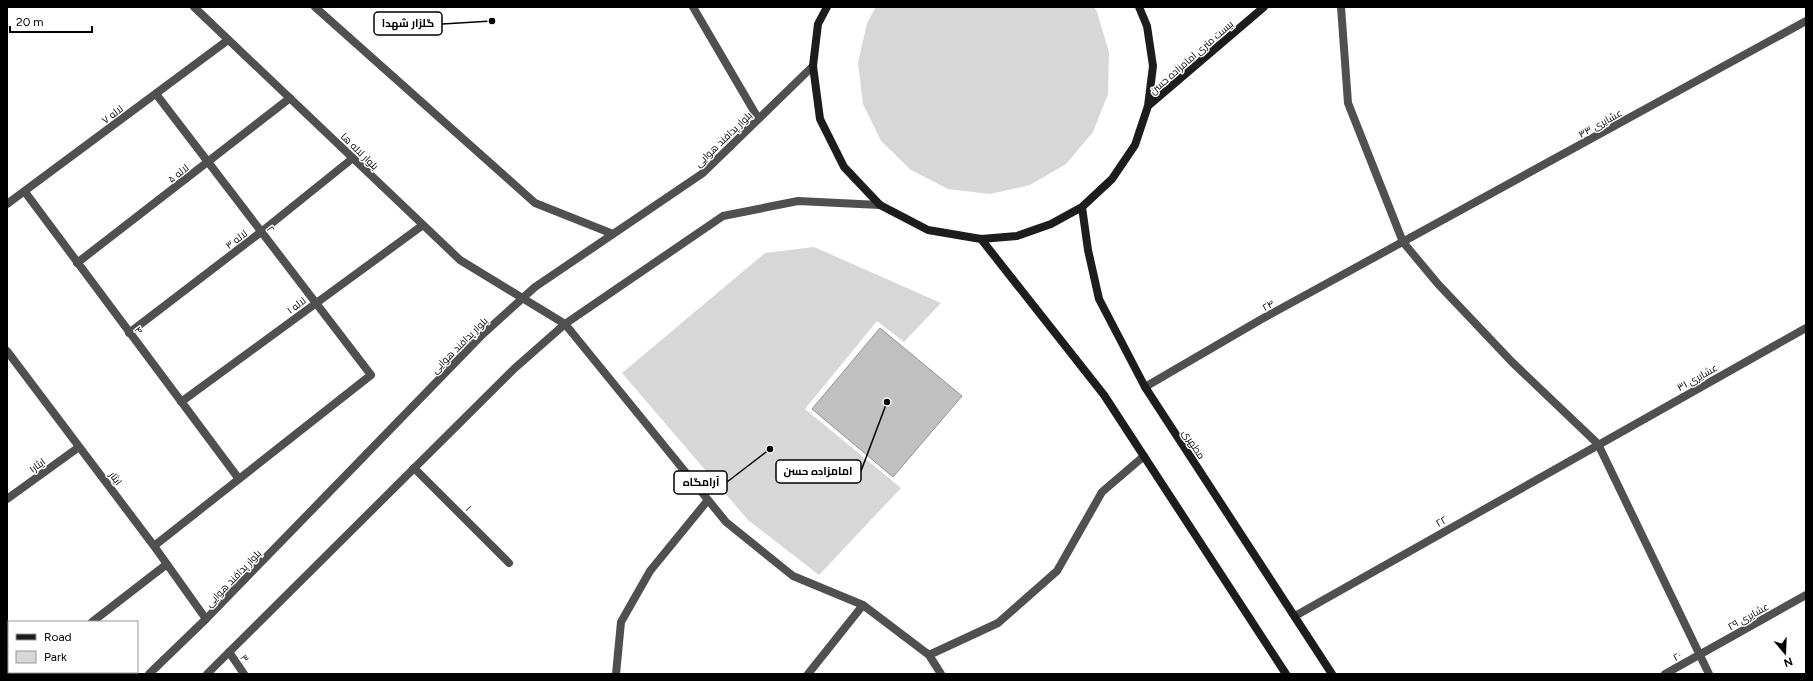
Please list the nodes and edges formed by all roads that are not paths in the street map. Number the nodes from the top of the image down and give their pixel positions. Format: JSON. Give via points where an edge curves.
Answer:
{"nodes":[{"id":1,"x":194,"y":7,"type":"edge"},
{"id":2,"x":315,"y":7,"type":"edge"},
{"id":3,"x":693,"y":7,"type":"edge"},
{"id":4,"x":827,"y":7,"type":"edge"},
{"id":5,"x":1140,"y":7,"type":"edge"},
{"id":6,"x":1264,"y":7,"type":"edge"},
{"id":7,"x":1341,"y":7,"type":"edge"},
{"id":8,"x":1806,"y":21,"type":"edge"},
{"id":9,"x":228,"y":40,"type":"junction"},
{"id":10,"x":813,"y":66,"type":"junction"},
{"id":11,"x":156,"y":94,"type":"junction"},
{"id":12,"x":290,"y":98,"type":"junction"},
{"id":13,"x":1148,"y":106,"type":"junction"},
{"id":14,"x":758,"y":118,"type":"junction"},
{"id":15,"x":353,"y":158,"type":"junction"},
{"id":16,"x":208,"y":162,"type":"junction"},
{"id":17,"x":25,"y":192,"type":"junction"},
{"id":18,"x":7,"y":204,"type":"edge"},
{"id":19,"x":880,"y":205,"type":"junction"},
{"id":20,"x":1082,"y":207,"type":"junction"},
{"id":21,"x":423,"y":225,"type":"junction"},
{"id":22,"x":261,"y":232,"type":"junction"},
{"id":23,"x":613,"y":234,"type":"junction"},
{"id":24,"x":981,"y":239,"type":"junction"},
{"id":25,"x":1403,"y":242,"type":"junction"},
{"id":26,"x":77,"y":263,"type":"junction"},
{"id":27,"x":522,"y":298,"type":"junction"},
{"id":28,"x":316,"y":303,"type":"junction"},
{"id":29,"x":565,"y":324,"type":"junction"},
{"id":30,"x":1806,"y":328,"type":"edge"},
{"id":31,"x":129,"y":333,"type":"junction"},
{"id":32,"x":7,"y":351,"type":"edge"},
{"id":33,"x":1145,"y":387,"type":"junction"},
{"id":34,"x":181,"y":402,"type":"junction"},
{"id":35,"x":1598,"y":444,"type":"junction"},
{"id":36,"x":79,"y":447,"type":"junction"},
{"id":37,"x":1144,"y":456,"type":"junction"},
{"id":38,"x":414,"y":468,"type":"junction"},
{"id":39,"x":239,"y":479,"type":"junction"},
{"id":40,"x":7,"y":499,"type":"edge"},
{"id":41,"x":708,"y":500,"type":"junction"},
{"id":42,"x":154,"y":546,"type":"junction"},
{"id":43,"x":509,"y":563,"type":"dead end"},
{"id":44,"x":167,"y":564,"type":"junction"},
{"id":45,"x":1806,"y":595,"type":"edge"},
{"id":46,"x":863,"y":605,"type":"junction"},
{"id":47,"x":1294,"y":616,"type":"junction"},
{"id":48,"x":206,"y":619,"type":"junction"},
{"id":49,"x":93,"y":621,"type":"edge"},
{"id":50,"x":229,"y":652,"type":"junction"},
{"id":51,"x":928,"y":655,"type":"junction"},
{"id":52,"x":1699,"y":655,"type":"junction"},
{"id":53,"x":149,"y":674,"type":"edge"},
{"id":54,"x":207,"y":674,"type":"edge"},
{"id":55,"x":244,"y":674,"type":"edge"},
{"id":56,"x":616,"y":674,"type":"edge"},
{"id":57,"x":808,"y":674,"type":"edge"},
{"id":58,"x":941,"y":674,"type":"edge"},
{"id":59,"x":1286,"y":674,"type":"edge"},
{"id":60,"x":1332,"y":674,"type":"edge"},
{"id":61,"x":1666,"y":674,"type":"edge"},
{"id":62,"x":1709,"y":674,"type":"edge"}],
"edges":[{"from":1,"to":9,"type":"street","name":"بلوار لاله ها"},
{"from":2,"to":23,"type":"street","via":[[535,203]]},
{"from":3,"to":14,"type":"street"},
{"from":4,"to":10,"type":"main road","via":[[818,24]]},
{"from":5,"to":13,"type":"main road","via":[[1147,26],[1153,66]]},
{"from":6,"to":13,"type":"main road","name":"بیست متری امامزاده حسن"},
{"from":7,"to":25,"type":"street","via":[[1348,103]]},
{"from":8,"to":25,"type":"street","name":"عشایری ۳۳"},
{"from":9,"to":11,"type":"street","name":"لاله ۷"},
{"from":9,"to":12,"type":"street","name":"بلوار لاله ها"},
{"from":10,"to":14,"type":"street","name":"بلوار پدافند هوایی"},
{"from":10,"to":19,"type":"main road","via":[[820,119],[844,167]]},
{"from":11,"to":16,"type":"street","name":"۲"},
{"from":11,"to":17,"type":"street","name":"لاله ۷"},
{"from":12,"to":15,"type":"street","name":"بلوار لاله ها"},
{"from":12,"to":16,"type":"street","name":"لاله ۵"},
{"from":13,"to":20,"type":"main road","via":[[1135,145],[1112,179]]},
{"from":14,"to":23,"type":"street","name":"بلوار پدافند هوایی","via":[[703,173]]},
{"from":15,"to":21,"type":"street","name":"بلوار لاله ها"},
{"from":15,"to":22,"type":"street","name":"لاله ۳"},
{"from":16,"to":22,"type":"street","name":"۲"},
{"from":16,"to":26,"type":"street","name":"لاله ۵"},
{"from":17,"to":18,"type":"street","name":"لاله ۷"},
{"from":17,"to":26,"type":"street","name":"۴"},
{"from":19,"to":24,"type":"main road","via":[[928,230]]},
{"from":19,"to":29,"type":"street","via":[[798,201],[723,216]]},
{"from":20,"to":24,"type":"main road","via":[[1051,224],[1017,236]]},
{"from":20,"to":33,"type":"main road","name":"مطهری","via":[[1099,298]]},
{"from":21,"to":27,"type":"street","name":"بلوار لاله ها","via":[[460,260]]},
{"from":21,"to":28,"type":"street","name":"لاله ۱"},
{"from":22,"to":28,"type":"street","name":"۲"},
{"from":22,"to":31,"type":"street","name":"لاله ۳"},
{"from":23,"to":27,"type":"street","name":"بلوار پدافند هوایی"},
{"from":24,"to":37,"type":"main road","via":[[1104,395]]},
{"from":25,"to":33,"type":"street","name":"۲۴","via":[[1260,320]]},
{"from":25,"to":35,"type":"street","via":[[1438,284],[1512,362]]},
{"from":26,"to":31,"type":"street","name":"۴"},
{"from":27,"to":29,"type":"street","name":"بلوار لاله ها"},
{"from":27,"to":48,"type":"street","name":"بلوار پدافند هوایی","via":[[483,334]]},
{"from":28,"to":34,"type":"street","name":"لاله ۱"},
{"from":28,"to":39,"type":"street","name":"۲","via":[[371,376]]},
{"from":29,"to":38,"type":"street","via":[[515,368]]},
{"from":29,"to":41,"type":"street","name":"بلوار لاله ها"},
{"from":30,"to":35,"type":"street","name":"عشایری ۳۱"},
{"from":31,"to":34,"type":"street","name":"۴"},
{"from":32,"to":36,"type":"street","name":"ایثار"},
{"from":33,"to":47,"type":"main road","name":"مطهری"},
{"from":34,"to":39,"type":"street","name":"۴"},
{"from":35,"to":47,"type":"street","name":"۲۲"},
{"from":35,"to":52,"type":"street"},
{"from":36,"to":40,"type":"street","name":"ایثار۱"},
{"from":36,"to":42,"type":"street","name":"ایثار"},
{"from":37,"to":51,"type":"street","via":[[1102,492],[1057,571],[998,623]]},
{"from":37,"to":59,"type":"main road"},
{"from":38,"to":43,"type":"street","name":"۱"},
{"from":38,"to":50,"type":"street"},
{"from":39,"to":42,"type":"street"},
{"from":41,"to":46,"type":"street","name":"بلوار لاله ها","via":[[726,522],[793,576]]},
{"from":41,"to":56,"type":"street","via":[[650,571],[621,622]]},
{"from":42,"to":44,"type":"street","name":"ایثار"},
{"from":44,"to":48,"type":"street","name":"ایثار"},
{"from":44,"to":49,"type":"street"},
{"from":45,"to":52,"type":"street","name":"عشایری ۲۹"},
{"from":46,"to":51,"type":"street","name":"بلوار لاله ها"},
{"from":46,"to":57,"type":"street"},
{"from":47,"to":60,"type":"main road","name":"مطهری"},
{"from":48,"to":53,"type":"street","name":"بلوار پدافند هوایی"},
{"from":50,"to":54,"type":"street"},
{"from":50,"to":55,"type":"street","name":"۳"},
{"from":51,"to":58,"type":"street","name":"بلوار لاله ها"},
{"from":52,"to":61,"type":"street","name":"۲۰"},
{"from":52,"to":62,"type":"street"}]}
